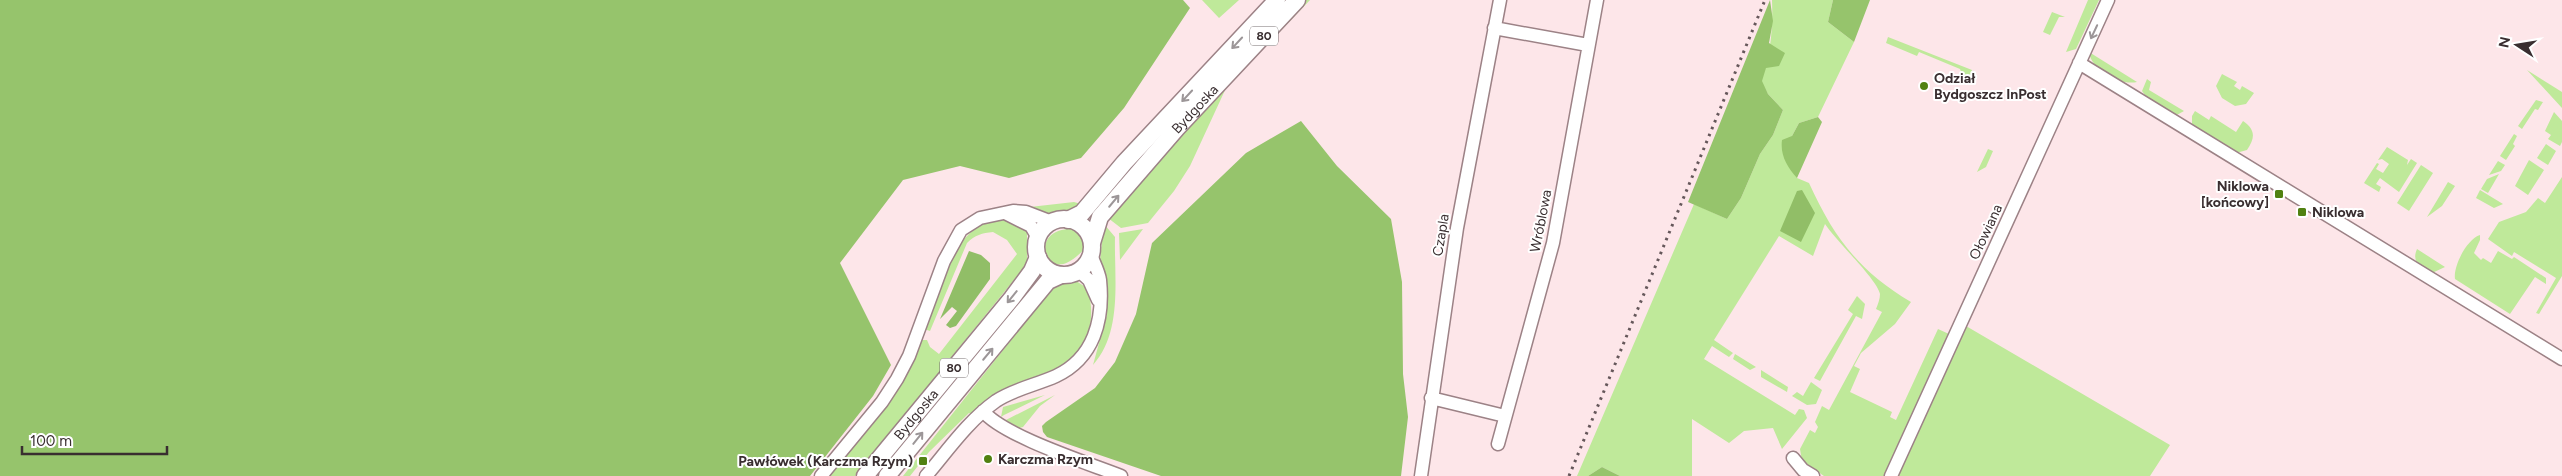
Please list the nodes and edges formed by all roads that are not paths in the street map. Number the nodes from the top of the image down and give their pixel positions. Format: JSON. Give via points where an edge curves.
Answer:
{"nodes":[{"id":1,"x":1277,"y":0,"type":"edge"},
{"id":2,"x":1297,"y":0,"type":"edge"},
{"id":3,"x":1500,"y":0,"type":"edge"},
{"id":4,"x":1597,"y":0,"type":"edge"},
{"id":5,"x":2108,"y":0,"type":"edge"},
{"id":6,"x":1494,"y":28,"type":"junction"},
{"id":7,"x":1588,"y":45,"type":"junction"},
{"id":8,"x":2079,"y":64,"type":"junction"},
{"id":9,"x":1226,"y":66,"type":"junction"},
{"id":10,"x":1003,"y":212,"type":"junction"},
{"id":11,"x":1060,"y":221,"type":"junction"},
{"id":12,"x":1038,"y":238,"type":"junction"},
{"id":13,"x":1091,"y":249,"type":"junction"},
{"id":14,"x":1038,"y":257,"type":"junction"},
{"id":15,"x":1079,"y":271,"type":"junction"},
{"id":16,"x":1061,"y":275,"type":"junction"},
{"id":17,"x":1099,"y":303,"type":"junction"},
{"id":18,"x":2562,"y":358,"type":"edge"},
{"id":19,"x":1431,"y":398,"type":"junction"},
{"id":20,"x":983,"y":411,"type":"junction"},
{"id":21,"x":1505,"y":416,"type":"junction"},
{"id":22,"x":1498,"y":444,"type":"dead end"},
{"id":23,"x":1793,"y":458,"type":"dead end"},
{"id":24,"x":821,"y":476,"type":"edge"},
{"id":25,"x":865,"y":476,"type":"edge"},
{"id":26,"x":887,"y":476,"type":"edge"},
{"id":27,"x":926,"y":476,"type":"edge"},
{"id":28,"x":1121,"y":476,"type":"edge"},
{"id":29,"x":1421,"y":476,"type":"edge"},
{"id":30,"x":1813,"y":476,"type":"edge"},
{"id":31,"x":1891,"y":476,"type":"edge"}],
"edges":[{"from":1,"to":9,"type":"main road","number":"80","one_way":true},
{"from":2,"to":9,"type":"main road","number":"80"},
{"from":3,"to":6,"type":"street","name":"Czapla"},
{"from":4,"to":7,"type":"street","name":"Wróblowa"},
{"from":5,"to":8,"type":"street","name":"Ołowiana","one_way":true},
{"from":6,"to":7,"type":"street"},
{"from":6,"to":19,"type":"street","name":"Czapla","via":[[1457,228]]},
{"from":7,"to":21,"type":"street","name":"Wróblowa","via":[[1553,243]]},
{"from":8,"to":18,"type":"street"},
{"from":8,"to":31,"type":"street","name":"Ołowiana"},
{"from":9,"to":11,"type":"main road","name":"Bydgoska","number":"80","one_way":true,"via":[[1124,163],[1082,212]]},
{"from":13,"to":9,"type":"main road","name":"Bydgoska","number":"80","one_way":true,"via":[[1100,217]]},
{"from":10,"to":11,"type":"street","via":[[1026,212]]},
{"from":10,"to":12,"type":"street","via":[[1031,226]]},
{"from":10,"to":24,"type":"street","via":[[970,223],[952,242],[909,356],[897,379]]},
{"from":11,"to":12,"type":"main road","number":"80","via":[[1041,232]]},
{"from":11,"to":13,"type":"main road","via":[[1084,227]]},
{"from":12,"to":14,"type":"main road","number":"80"},
{"from":13,"to":15,"type":"main road","number":"80"},
{"from":13,"to":17,"type":"street","via":[[1100,279]]},
{"from":14,"to":16,"type":"main road","via":[[1047,269]]},
{"from":14,"to":25,"type":"main road","name":"Bydgoska","number":"80","one_way":true,"via":[[1012,298]]},
{"from":15,"to":16,"type":"main road","number":"80"},
{"from":15,"to":17,"type":"street","via":[[1089,280]]},
{"from":26,"to":16,"type":"main road","name":"Bydgoska","number":"80","one_way":true,"via":[[1048,281]]},
{"from":17,"to":20,"type":"street","via":[[1098,325],[1091,345],[1081,358],[1058,375],[999,400]]},
{"from":19,"to":21,"type":"street"},
{"from":19,"to":29,"type":"street","name":"Czapla"},
{"from":20,"to":27,"type":"street"},
{"from":20,"to":28,"type":"street","via":[[998,425],[1018,435]]},
{"from":21,"to":22,"type":"street","name":"Wróblowa"},
{"from":23,"to":30,"type":"street"}]}
